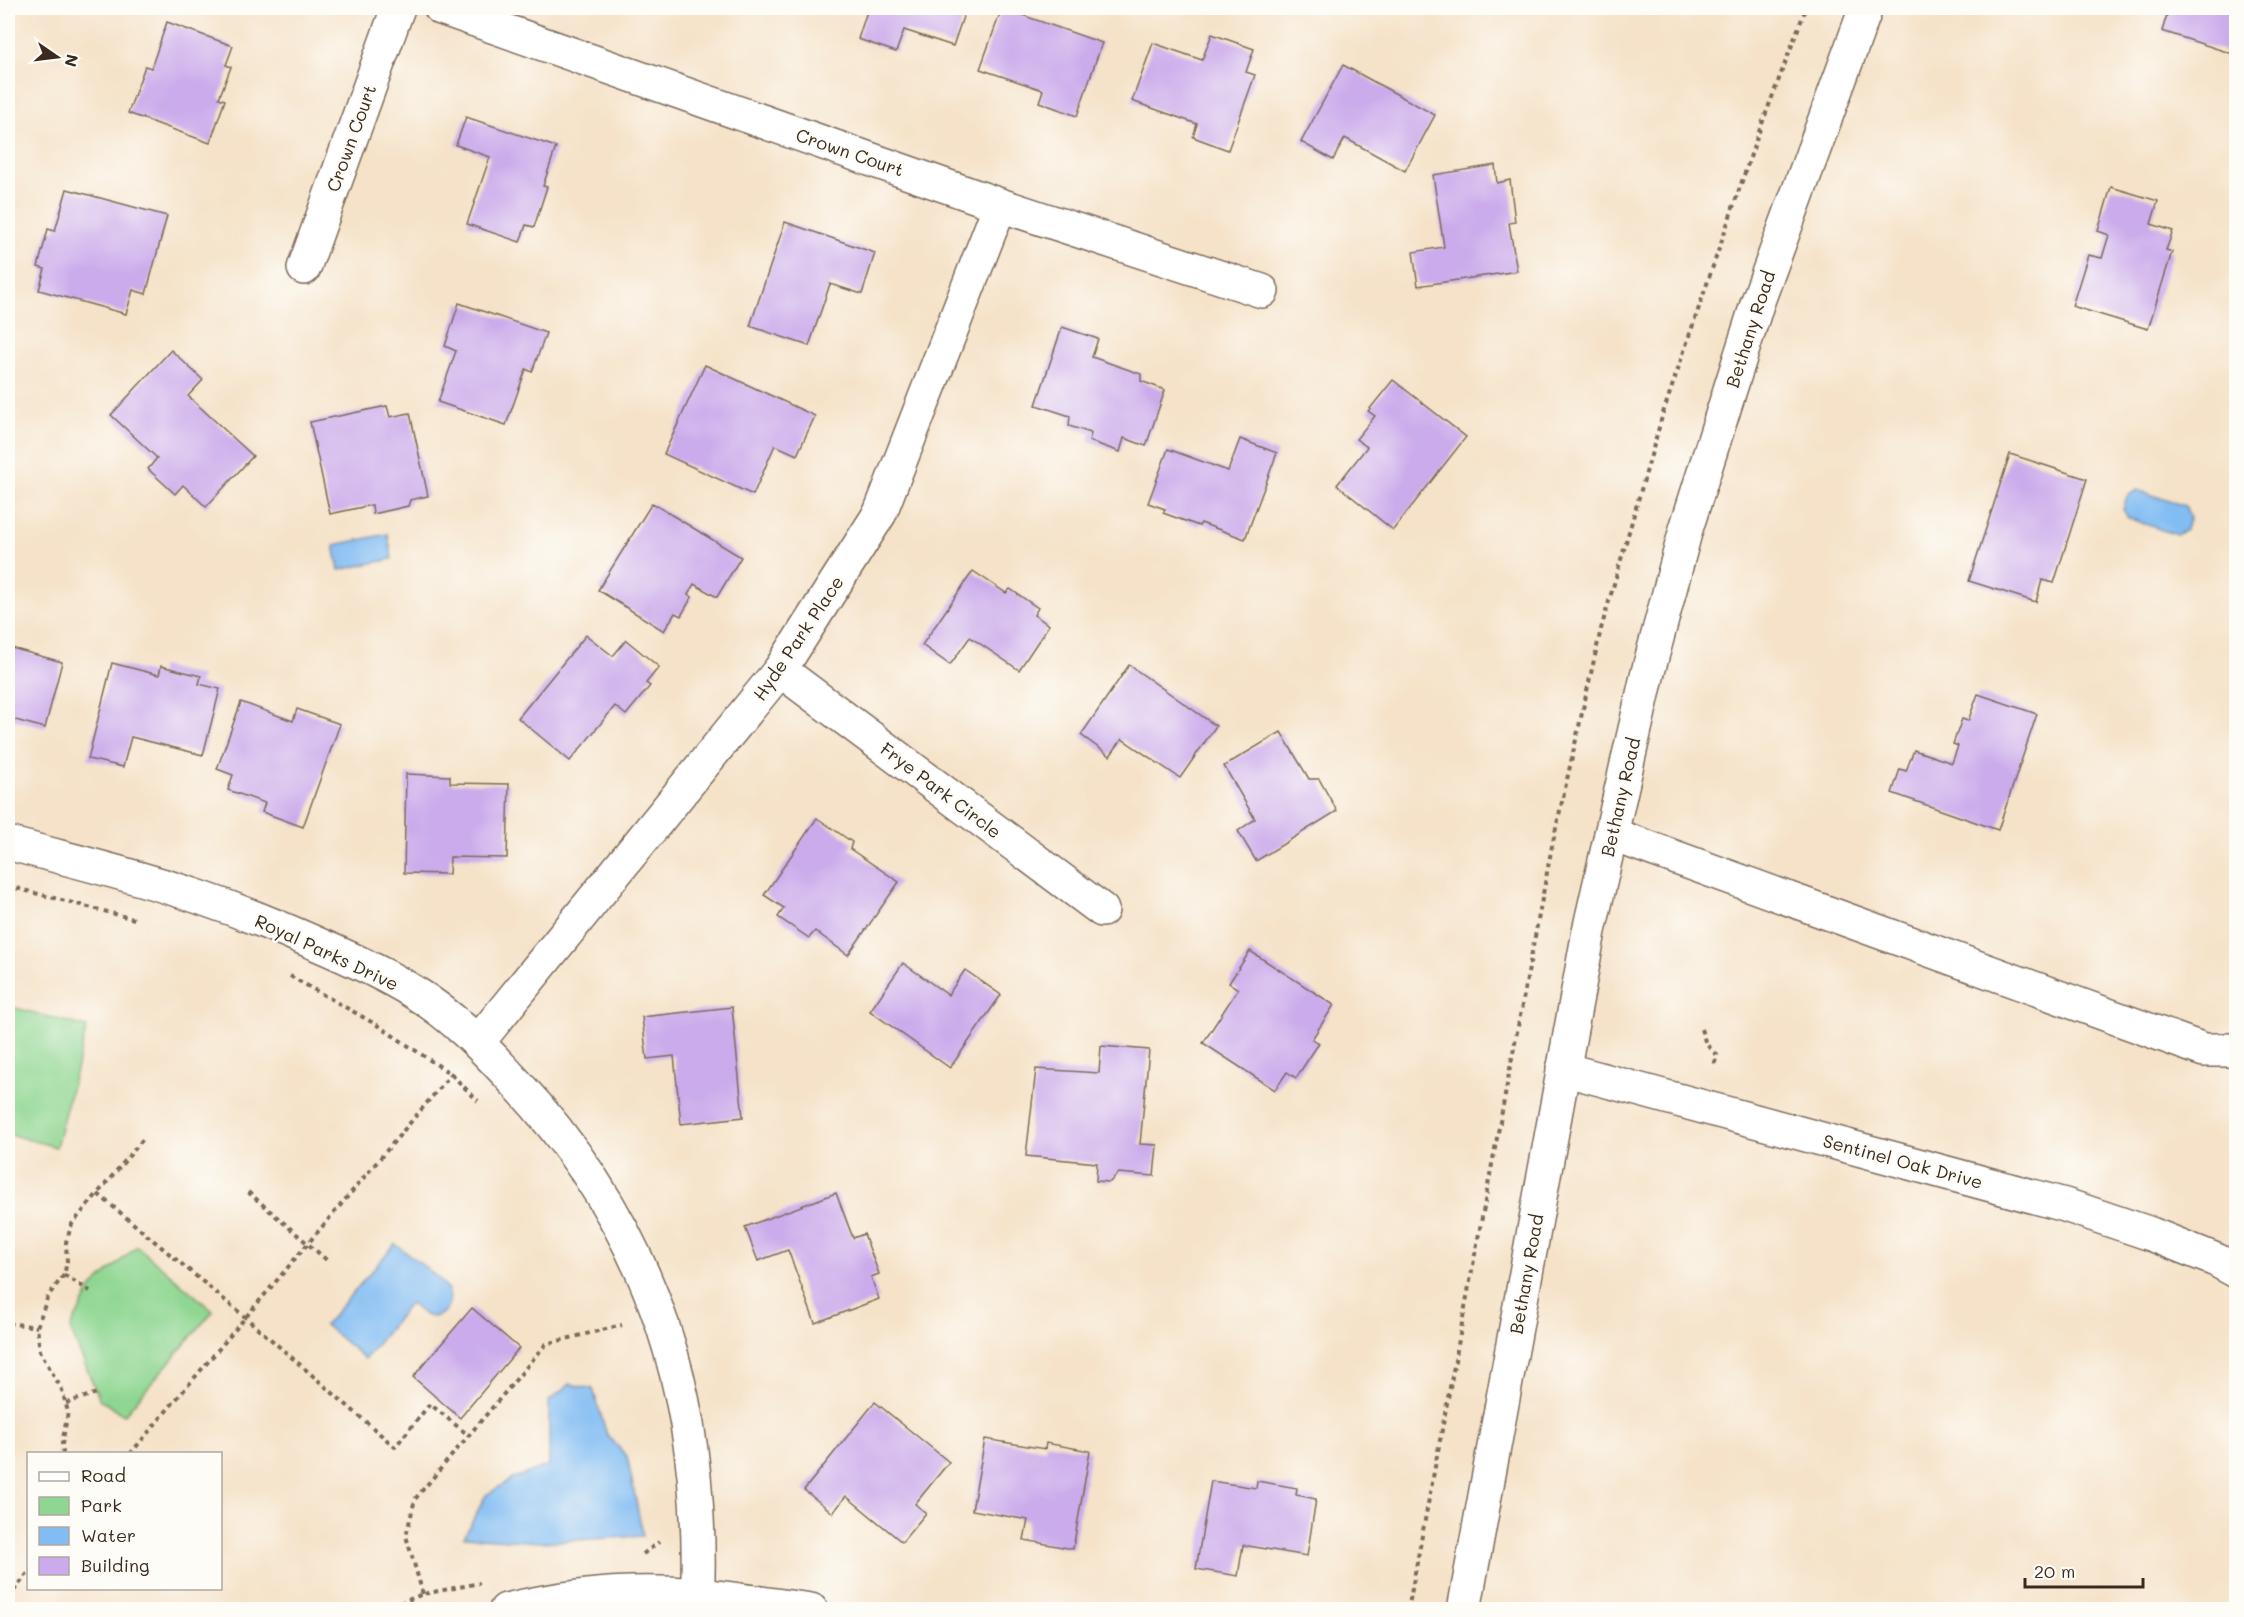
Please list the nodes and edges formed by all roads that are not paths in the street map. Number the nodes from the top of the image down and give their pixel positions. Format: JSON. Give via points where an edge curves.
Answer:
{"nodes":[{"id":1,"x":398,"y":8,"type":"edge"},
{"id":2,"x":441,"y":8,"type":"edge"},
{"id":3,"x":1866,"y":8,"type":"edge"},
{"id":4,"x":1000,"y":205,"type":"junction"},
{"id":5,"x":304,"y":268,"type":"dead end"},
{"id":6,"x":1262,"y":291,"type":"dead end"},
{"id":7,"x":780,"y":670,"type":"junction"},
{"id":8,"x":1611,"y":834,"type":"junction"},
{"id":9,"x":8,"y":843,"type":"edge"},
{"id":10,"x":1102,"y":910,"type":"dead end"},
{"id":11,"x":478,"y":1042,"type":"junction"},
{"id":12,"x":2236,"y":1050,"type":"edge"},
{"id":13,"x":1563,"y":1069,"type":"junction"},
{"id":14,"x":2236,"y":1271,"type":"edge"},
{"id":15,"x":697,"y":1602,"type":"edge"},
{"id":16,"x":506,"y":1610,"type":"edge"},
{"id":17,"x":812,"y":1610,"type":"edge"},
{"id":18,"x":1464,"y":1610,"type":"edge"}],
"edges":[{"from":1,"to":5,"type":"street","name":"Crown Court"},
{"from":2,"to":4,"type":"street","name":"Crown Court"},
{"from":3,"to":8,"type":"street","name":"Bethany Road","via":[[1758,302],[1686,529]]},
{"from":4,"to":6,"type":"street","name":"Crown Court"},
{"from":4,"to":7,"type":"street","name":"Hyde Park Place","via":[[880,513]]},
{"from":7,"to":10,"type":"street","name":"Frye Park Circle"},
{"from":7,"to":11,"type":"street","name":"Hyde Park Place"},
{"from":8,"to":12,"type":"street","via":[[2204,1050]]},
{"from":8,"to":13,"type":"street","name":"Bethany Road"},
{"from":9,"to":11,"type":"street","name":"Royal Parks Drive","via":[[194,895],[278,926],[412,991]]},
{"from":11,"to":15,"type":"street","name":"Royal Parks Drive","via":[[543,1111],[595,1183],[639,1261],[661,1316],[684,1402],[697,1490]]},
{"from":13,"to":14,"type":"street","name":"Sentinel Oak Drive","via":[[2065,1205],[2151,1234]]},
{"from":13,"to":18,"type":"street","name":"Bethany Road"},
{"from":15,"to":16,"type":"street","via":[[624,1593]]},
{"from":15,"to":17,"type":"street"}]}
